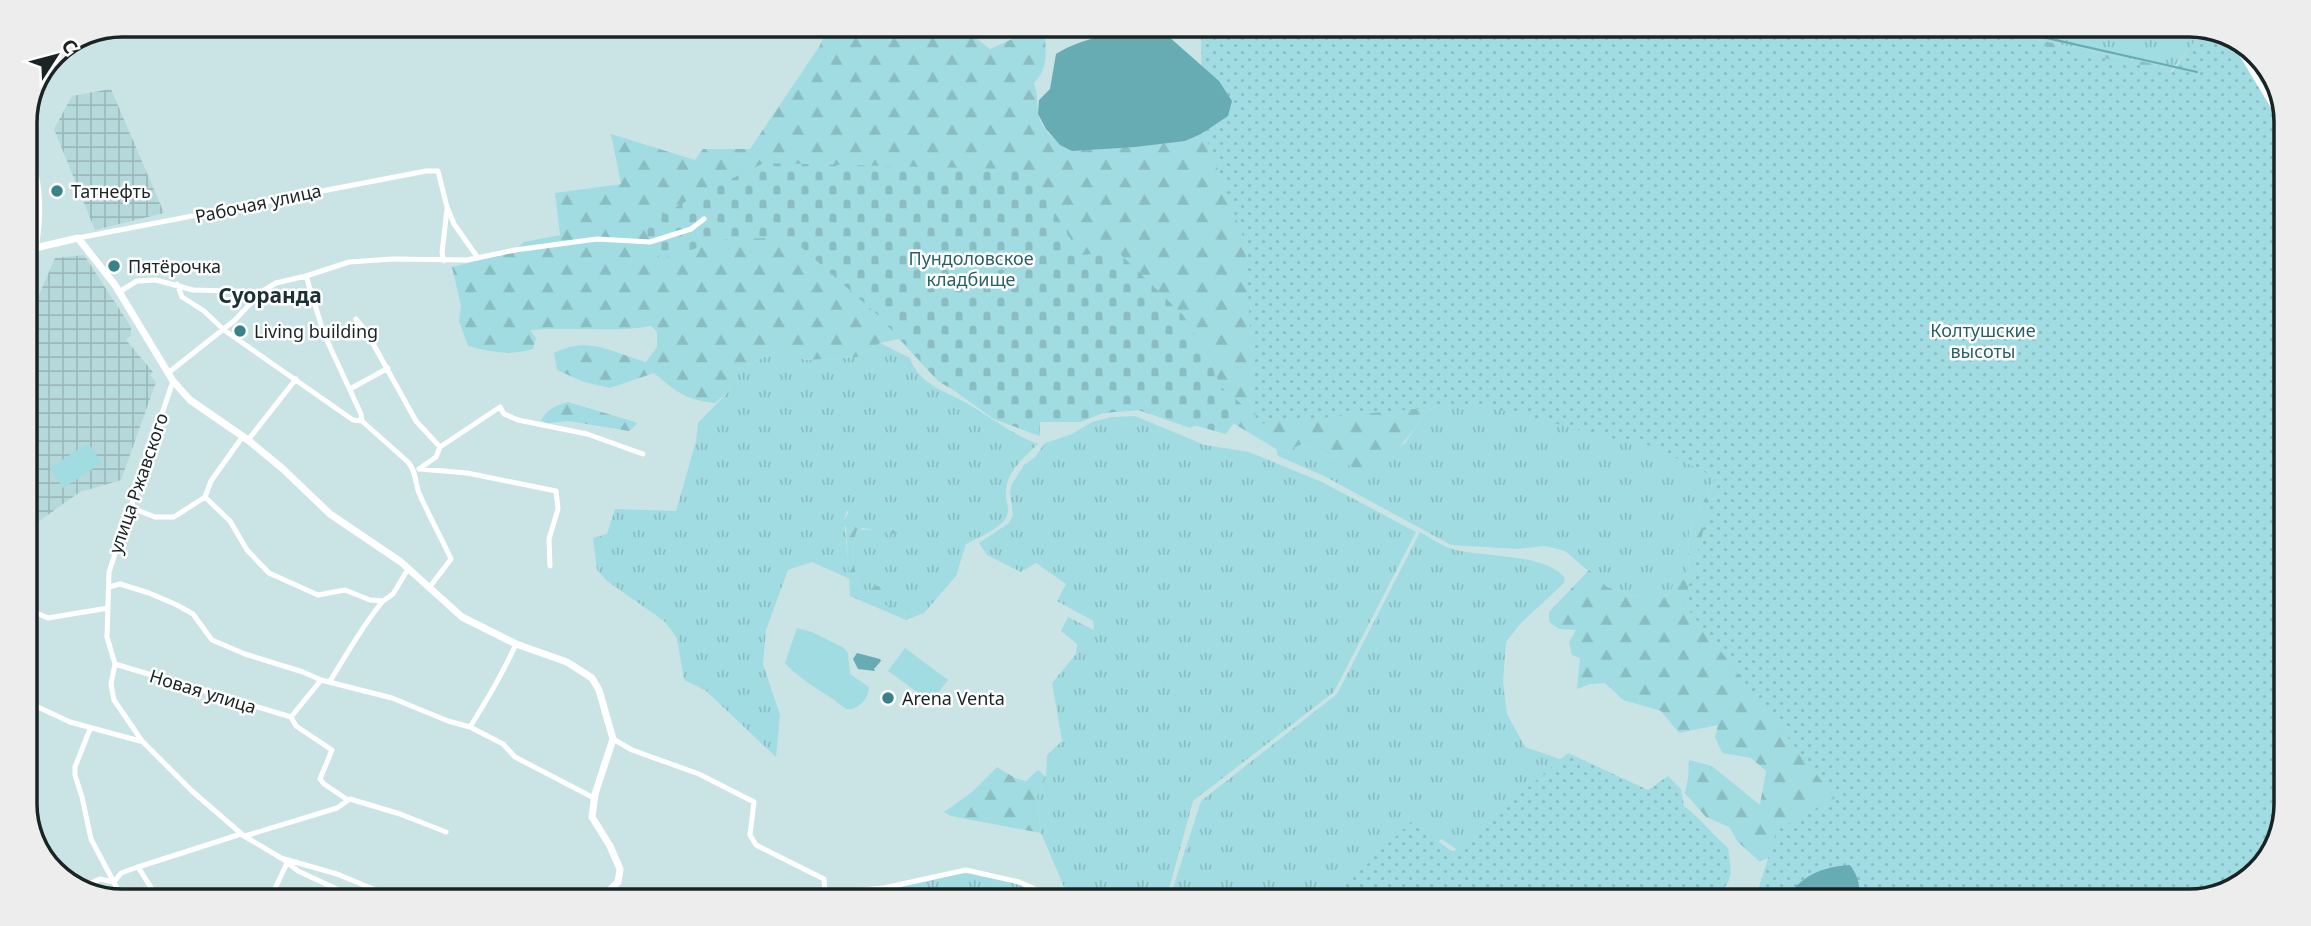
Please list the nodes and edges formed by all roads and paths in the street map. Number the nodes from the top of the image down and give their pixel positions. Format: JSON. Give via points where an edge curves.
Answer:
{"nodes":[{"id":1,"x":2242,"y":55,"type":"edge"},
{"id":2,"x":2273,"y":107,"type":"edge"},
{"id":3,"x":37,"y":181,"type":"edge"},
{"id":4,"x":447,"y":207,"type":"junction"},
{"id":5,"x":704,"y":219,"type":"dead end"},
{"id":6,"x":37,"y":232,"type":"edge"},
{"id":7,"x":78,"y":238,"type":"junction"},
{"id":8,"x":37,"y":247,"type":"edge"},
{"id":9,"x":478,"y":258,"type":"junction"},
{"id":10,"x":444,"y":261,"type":"junction"},
{"id":11,"x":306,"y":276,"type":"junction"},
{"id":12,"x":177,"y":284,"type":"junction"},
{"id":13,"x":119,"y":292,"type":"junction"},
{"id":14,"x":261,"y":292,"type":"junction"},
{"id":15,"x":356,"y":319,"type":"dead end"},
{"id":16,"x":224,"y":330,"type":"junction"},
{"id":17,"x":388,"y":368,"type":"junction"},
{"id":18,"x":168,"y":373,"type":"junction"},
{"id":19,"x":296,"y":379,"type":"junction"},
{"id":20,"x":173,"y":381,"type":"junction"},
{"id":21,"x":350,"y":388,"type":"junction"},
{"id":22,"x":362,"y":421,"type":"junction"},
{"id":23,"x":246,"y":438,"type":"junction"},
{"id":24,"x":440,"y":447,"type":"junction"},
{"id":25,"x":643,"y":454,"type":"dead end"},
{"id":26,"x":417,"y":469,"type":"junction"},
{"id":27,"x":205,"y":497,"type":"junction"},
{"id":28,"x":131,"y":508,"type":"junction"},
{"id":29,"x":550,"y":566,"type":"dead end"},
{"id":30,"x":408,"y":569,"type":"junction"},
{"id":31,"x":109,"y":587,"type":"junction"},
{"id":32,"x":429,"y":588,"type":"junction"},
{"id":33,"x":383,"y":601,"type":"junction"},
{"id":34,"x":107,"y":608,"type":"junction"},
{"id":35,"x":37,"y":613,"type":"edge"},
{"id":36,"x":516,"y":644,"type":"junction"},
{"id":37,"x":115,"y":664,"type":"junction"},
{"id":38,"x":321,"y":680,"type":"junction"},
{"id":39,"x":330,"y":681,"type":"junction"},
{"id":40,"x":37,"y":706,"type":"edge"},
{"id":41,"x":291,"y":717,"type":"junction"},
{"id":42,"x":470,"y":727,"type":"junction"},
{"id":43,"x":90,"y":729,"type":"junction"},
{"id":44,"x":613,"y":740,"type":"junction"},
{"id":45,"x":142,"y":741,"type":"junction"},
{"id":46,"x":594,"y":798,"type":"junction"},
{"id":47,"x":348,"y":800,"type":"junction"},
{"id":48,"x":446,"y":832,"type":"dead end"},
{"id":49,"x":243,"y":835,"type":"junction"},
{"id":50,"x":281,"y":858,"type":"junction"},
{"id":51,"x":287,"y":863,"type":"junction"},
{"id":52,"x":138,"y":867,"type":"junction"},
{"id":53,"x":114,"y":881,"type":"junction"},
{"id":54,"x":91,"y":883,"type":"edge"},
{"id":55,"x":118,"y":889,"type":"edge"},
{"id":56,"x":152,"y":889,"type":"edge"},
{"id":57,"x":275,"y":889,"type":"edge"},
{"id":58,"x":338,"y":889,"type":"edge"},
{"id":59,"x":373,"y":889,"type":"edge"},
{"id":60,"x":611,"y":889,"type":"edge"},
{"id":61,"x":823,"y":889,"type":"edge"},
{"id":62,"x":875,"y":889,"type":"edge"},
{"id":63,"x":1035,"y":889,"type":"edge"}],
"edges":[{"from":1,"to":2,"type":"street"},
{"from":3,"to":6,"type":"street"},
{"from":4,"to":7,"type":"street","name":"Рабочая улица","via":[[438,172],[426,171]]},
{"from":4,"to":9,"type":"street"},
{"from":4,"to":10,"type":"street"},
{"from":5,"to":9,"type":"street","via":[[691,229],[650,242],[576,240]]},
{"from":7,"to":8,"type":"street"},
{"from":7,"to":13,"type":"street"},
{"from":9,"to":10,"type":"street"},
{"from":10,"to":11,"type":"street","via":[[349,262]]},
{"from":11,"to":14,"type":"street"},
{"from":11,"to":21,"type":"street","via":[[324,334]]},
{"from":12,"to":13,"type":"street","via":[[137,281]]},
{"from":12,"to":14,"type":"street","via":[[193,290]]},
{"from":12,"to":16,"type":"street","via":[[182,297]]},
{"from":13,"to":18,"type":"street"},
{"from":14,"to":16,"type":"street"},
{"from":15,"to":17,"type":"street"},
{"from":16,"to":18,"type":"street"},
{"from":16,"to":19,"type":"street"},
{"from":17,"to":21,"type":"street"},
{"from":17,"to":24,"type":"street","via":[[416,421]]},
{"from":18,"to":20,"type":"street"},
{"from":19,"to":22,"type":"street","via":[[353,420]]},
{"from":19,"to":23,"type":"street"},
{"from":20,"to":23,"type":"street","via":[[201,409]]},
{"from":20,"to":28,"type":"street","name":"улица Ржавского"},
{"from":21,"to":22,"type":"street"},
{"from":22,"to":26,"type":"street"},
{"from":23,"to":27,"type":"street","via":[[211,481]]},
{"from":23,"to":30,"type":"street","via":[[330,514]]},
{"from":24,"to":25,"type":"street","via":[[500,407],[518,420],[587,434]]},
{"from":24,"to":26,"type":"street","via":[[436,457]]},
{"from":26,"to":29,"type":"street","via":[[467,473],[556,491]]},
{"from":26,"to":32,"type":"street","via":[[415,484],[451,559]]},
{"from":27,"to":28,"type":"street","via":[[174,517],[155,517]]},
{"from":27,"to":33,"type":"street","via":[[230,521],[247,550],[269,573],[318,595],[345,590]]},
{"from":28,"to":31,"type":"street","name":"улица Ржавского","via":[[111,565]]},
{"from":30,"to":32,"type":"street"},
{"from":30,"to":33,"type":"street","via":[[393,594]]},
{"from":31,"to":34,"type":"street","name":"улица Ржавского"},
{"from":31,"to":38,"type":"street","via":[[120,584],[149,593],[193,614],[212,640]]},
{"from":32,"to":36,"type":"street","via":[[462,618]]},
{"from":33,"to":39,"type":"street","via":[[363,624]]},
{"from":34,"to":35,"type":"street","via":[[48,618]]},
{"from":34,"to":37,"type":"street","name":"улица Ржавского","via":[[107,638]]},
{"from":36,"to":42,"type":"street"},
{"from":36,"to":44,"type":"street","via":[[567,662],[592,678]]},
{"from":37,"to":41,"type":"street","name":"Новая улица"},
{"from":37,"to":45,"type":"street","name":"улица Ржавского","via":[[114,700]]},
{"from":38,"to":39,"type":"street"},
{"from":38,"to":41,"type":"street"},
{"from":39,"to":42,"type":"street"},
{"from":40,"to":43,"type":"street"},
{"from":41,"to":47,"type":"street","via":[[296,726],[332,750],[320,779]]},
{"from":42,"to":46,"type":"street","via":[[503,744],[515,757]]},
{"from":43,"to":45,"type":"street"},
{"from":43,"to":53,"type":"street","via":[[75,775],[91,839]]},
{"from":44,"to":46,"type":"street"},
{"from":44,"to":61,"type":"street","via":[[754,802],[750,835],[756,845],[824,879]]},
{"from":45,"to":49,"type":"street","name":"улица Ржавского"},
{"from":46,"to":60,"type":"street","via":[[592,817],[620,869],[618,882]]},
{"from":47,"to":48,"type":"street"},
{"from":47,"to":49,"type":"street","via":[[337,808]]},
{"from":49,"to":50,"type":"street","name":"улица Ржавского"},
{"from":49,"to":52,"type":"street"},
{"from":50,"to":51,"type":"street"},
{"from":50,"to":59,"type":"street"},
{"from":51,"to":57,"type":"street"},
{"from":51,"to":58,"type":"street"},
{"from":52,"to":53,"type":"street"},
{"from":52,"to":56,"type":"street"},
{"from":53,"to":54,"type":"street"},
{"from":53,"to":55,"type":"street"},
{"from":62,"to":63,"type":"street","via":[[966,870],[995,874]]}]}
